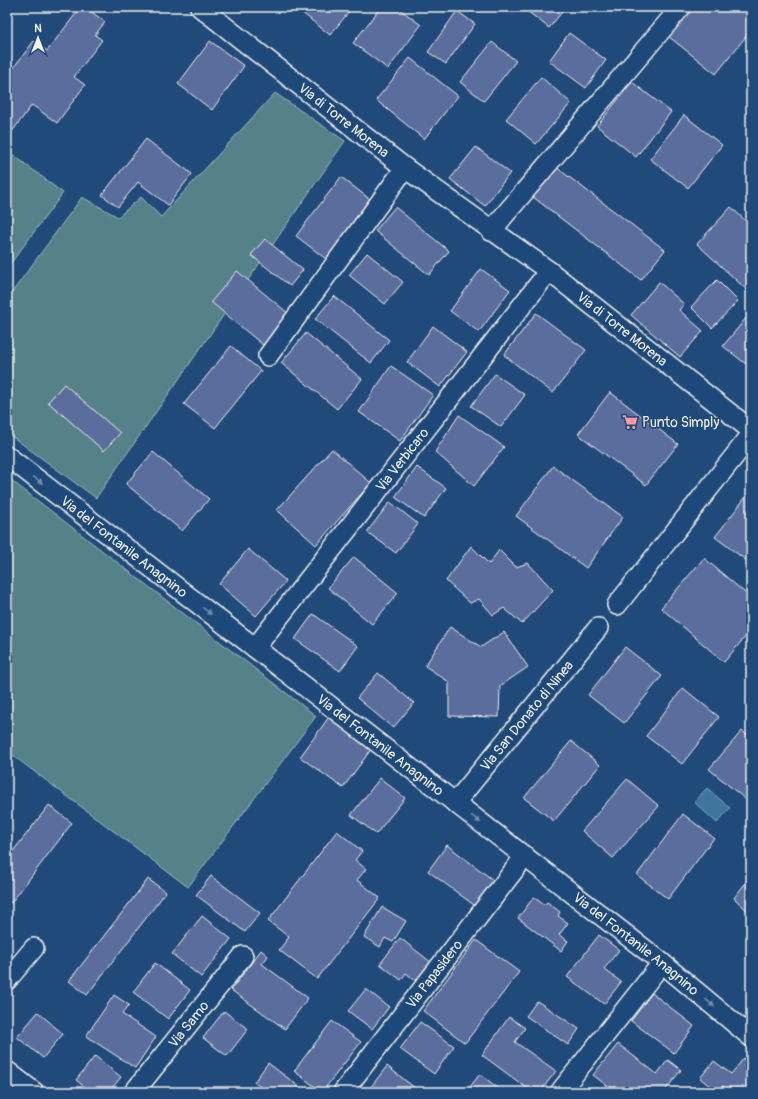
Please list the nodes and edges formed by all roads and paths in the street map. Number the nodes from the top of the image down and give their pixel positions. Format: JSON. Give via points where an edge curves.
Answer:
{"nodes":[{"id":1,"x":200,"y":7,"type":"edge"},
{"id":2,"x":681,"y":7,"type":"edge"},
{"id":3,"x":405,"y":168,"type":"junction"},
{"id":4,"x":491,"y":231,"type":"junction"},
{"id":5,"x":548,"y":271,"type":"junction"},
{"id":6,"x":268,"y":356,"type":"dead end"},
{"id":7,"x":751,"y":430,"type":"edge"},
{"id":8,"x":751,"y":435,"type":"edge"},
{"id":9,"x":7,"y":456,"type":"edge"},
{"id":10,"x":617,"y":605,"type":"dead end"},
{"id":11,"x":598,"y":628,"type":"dead end"},
{"id":12,"x":254,"y":648,"type":"junction"},
{"id":13,"x":455,"y":803,"type":"junction"},
{"id":14,"x":525,"y":856,"type":"junction"},
{"id":15,"x":34,"y":948,"type":"dead end"},
{"id":16,"x":243,"y":956,"type":"dead end"},
{"id":17,"x":662,"y":963,"type":"junction"},
{"id":18,"x":7,"y":980,"type":"edge"},
{"id":19,"x":751,"y":1037,"type":"edge"},
{"id":20,"x":7,"y":1071,"type":"edge"},
{"id":21,"x":34,"y":1092,"type":"edge"},
{"id":22,"x":134,"y":1092,"type":"edge"},
{"id":23,"x":343,"y":1092,"type":"edge"},
{"id":24,"x":560,"y":1092,"type":"edge"}],
"edges":[{"from":1,"to":3,"type":"street","name":"Via di Torre Morena"},
{"from":2,"to":4,"type":"street"},
{"from":3,"to":4,"type":"street","name":"Via di Torre Morena"},
{"from":3,"to":6,"type":"street"},
{"from":4,"to":5,"type":"street","name":"Via di Torre Morena"},
{"from":5,"to":7,"type":"street","name":"Via di Torre Morena"},
{"from":5,"to":12,"type":"street","name":"Via Verbicaro"},
{"from":8,"to":10,"type":"street"},
{"from":9,"to":12,"type":"street","name":"Via del Fontanile Anagnino","one_way":true},
{"from":11,"to":13,"type":"street","name":"Via San Donato di Ninea"},
{"from":12,"to":13,"type":"street","name":"Via del Fontanile Anagnino"},
{"from":13,"to":14,"type":"street","name":"Via del Fontanile Anagnino","one_way":true},
{"from":14,"to":17,"type":"street","name":"Via del Fontanile Anagnino"},
{"from":14,"to":23,"type":"street","name":"Via Papasidero"},
{"from":15,"to":18,"type":"street"},
{"from":16,"to":22,"type":"street","name":"Via Samo"},
{"from":17,"to":19,"type":"street","name":"Via del Fontanile Anagnino","one_way":true},
{"from":17,"to":24,"type":"street"},
{"from":20,"to":21,"type":"street"}]}
